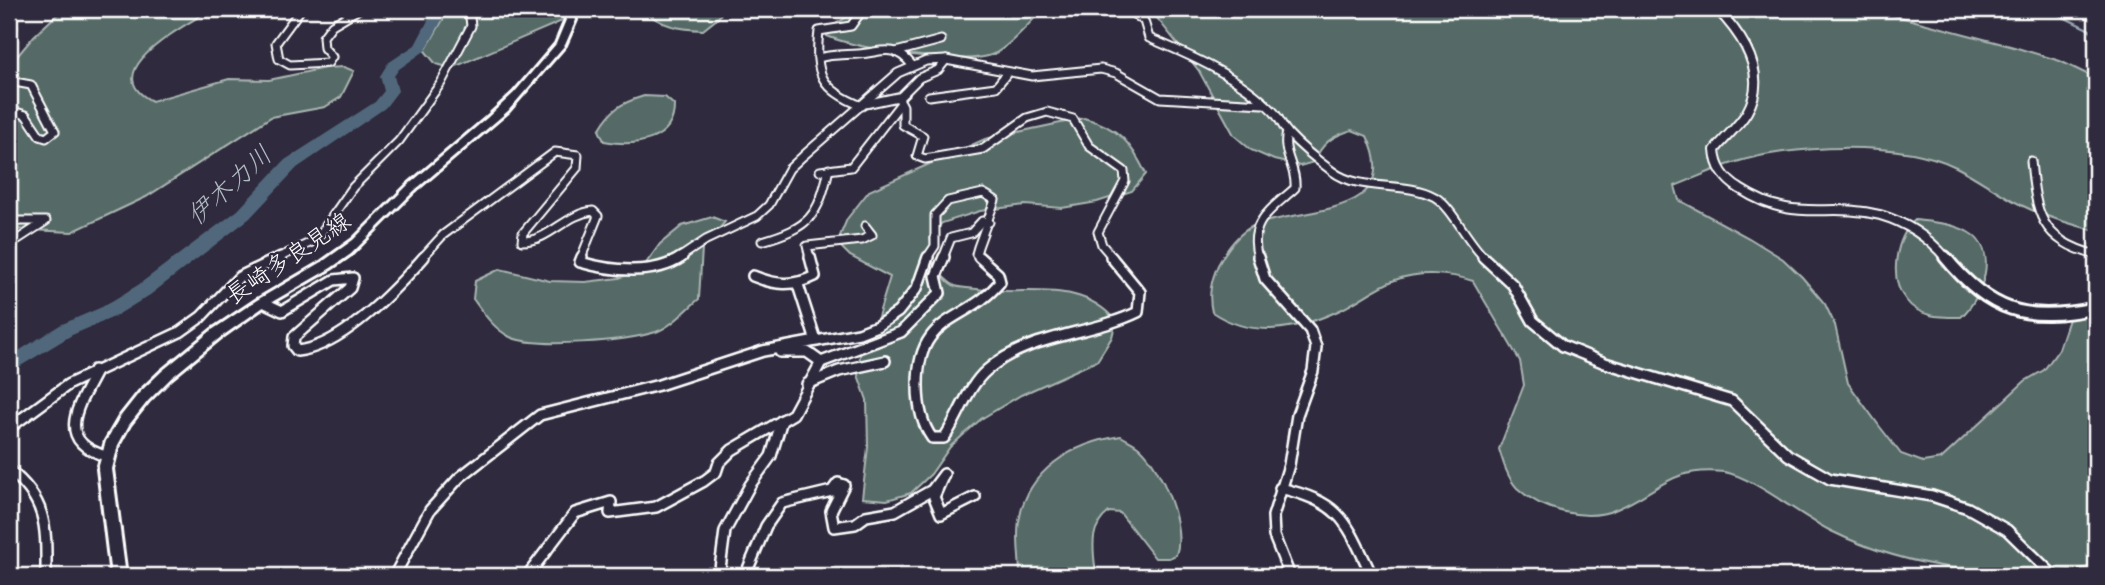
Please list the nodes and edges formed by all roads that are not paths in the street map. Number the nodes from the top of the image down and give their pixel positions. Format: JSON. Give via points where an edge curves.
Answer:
{"nodes":[{"id":1,"x":301,"y":9,"type":"edge"},
{"id":2,"x":359,"y":9,"type":"edge"},
{"id":3,"x":469,"y":9,"type":"edge"},
{"id":4,"x":567,"y":9,"type":"edge"},
{"id":5,"x":863,"y":9,"type":"edge"},
{"id":6,"x":1127,"y":9,"type":"edge"},
{"id":7,"x":1185,"y":9,"type":"edge"},
{"id":8,"x":1216,"y":9,"type":"edge"},
{"id":9,"x":1717,"y":9,"type":"edge"},
{"id":10,"x":9,"y":26,"type":"edge"},
{"id":11,"x":9,"y":36,"type":"edge"},
{"id":12,"x":941,"y":40,"type":"dead end"},
{"id":13,"x":896,"y":52,"type":"junction"},
{"id":14,"x":819,"y":58,"type":"junction"},
{"id":15,"x":946,"y":61,"type":"junction"},
{"id":16,"x":912,"y":65,"type":"junction"},
{"id":17,"x":1008,"y":72,"type":"junction"},
{"id":18,"x":9,"y":81,"type":"edge"},
{"id":19,"x":929,"y":96,"type":"dead end"},
{"id":20,"x":900,"y":101,"type":"junction"},
{"id":21,"x":1263,"y":104,"type":"junction"},
{"id":22,"x":863,"y":105,"type":"junction"},
{"id":23,"x":9,"y":110,"type":"edge"},
{"id":24,"x":1287,"y":132,"type":"junction"},
{"id":25,"x":2031,"y":161,"type":"dead end"},
{"id":26,"x":9,"y":221,"type":"edge"},
{"id":27,"x":989,"y":222,"type":"junction"},
{"id":28,"x":865,"y":226,"type":"dead end"},
{"id":29,"x":762,"y":241,"type":"dead end"},
{"id":30,"x":9,"y":245,"type":"edge"},
{"id":31,"x":2096,"y":255,"type":"edge"},
{"id":32,"x":753,"y":276,"type":"dead end"},
{"id":33,"x":798,"y":285,"type":"junction"},
{"id":34,"x":264,"y":302,"type":"junction"},
{"id":35,"x":2096,"y":308,"type":"edge"},
{"id":36,"x":816,"y":341,"type":"junction"},
{"id":37,"x":763,"y":351,"type":"junction"},
{"id":38,"x":885,"y":361,"type":"dead end"},
{"id":39,"x":821,"y":362,"type":"junction"},
{"id":40,"x":94,"y":370,"type":"junction"},
{"id":41,"x":807,"y":384,"type":"junction"},
{"id":42,"x":782,"y":420,"type":"junction"},
{"id":43,"x":9,"y":428,"type":"edge"},
{"id":44,"x":106,"y":456,"type":"junction"},
{"id":45,"x":9,"y":470,"type":"edge"},
{"id":46,"x":1280,"y":488,"type":"junction"},
{"id":47,"x":975,"y":497,"type":"dead end"},
{"id":48,"x":46,"y":576,"type":"edge"},
{"id":49,"x":118,"y":576,"type":"edge"},
{"id":50,"x":394,"y":576,"type":"edge"},
{"id":51,"x":527,"y":576,"type":"edge"},
{"id":52,"x":719,"y":576,"type":"edge"},
{"id":53,"x":745,"y":576,"type":"edge"},
{"id":54,"x":1290,"y":576,"type":"edge"},
{"id":55,"x":1372,"y":576,"type":"edge"},
{"id":56,"x":2054,"y":576,"type":"edge"}],
"edges":[{"from":1,"to":2,"type":"street","via":[[276,43],[279,59],[289,65],[328,63],[332,57],[324,48],[323,37],[332,25]]},
{"from":3,"to":40,"type":"street","via":[[471,26],[441,83],[399,141],[353,187],[316,240],[239,277],[180,332]]},
{"from":4,"to":34,"type":"main road","name":"長崎多良見線","via":[[571,20],[564,39],[502,113],[418,182],[345,253]]},
{"from":5,"to":14,"type":"street","via":[[851,26],[819,31]]},
{"from":6,"to":21,"type":"street","via":[[1144,22],[1149,38],[1197,58]]},
{"from":7,"to":8,"type":"street"},
{"from":9,"to":35,"type":"street","via":[[1748,48],[1756,77],[1752,104],[1715,150],[1718,166],[1749,197],[1806,214],[1866,214],[1906,224],[1941,248],[1970,288],[2014,312],[2048,317]]},
{"from":10,"to":11,"type":"street","via":[[13,28]]},
{"from":12,"to":13,"type":"street"},
{"from":13,"to":14,"type":"street","via":[[881,48],[871,54],[832,52]]},
{"from":13,"to":16,"type":"street"},
{"from":14,"to":22,"type":"street","via":[[818,70],[835,96]]},
{"from":15,"to":16,"type":"street"},
{"from":15,"to":17,"type":"street"},
{"from":15,"to":20,"type":"street","via":[[919,78]]},
{"from":16,"to":22,"type":"street"},
{"from":17,"to":19,"type":"street","via":[[996,87]]},
{"from":17,"to":21,"type":"street","via":[[1032,76],[1101,69],[1160,99]]},
{"from":18,"to":23,"type":"street","via":[[31,85],[55,131],[46,138],[40,136],[26,116]]},
{"from":20,"to":22,"type":"street","via":[[892,96]]},
{"from":20,"to":27,"type":"street","via":[[903,125],[923,136],[917,156],[925,159],[985,148],[1030,114],[1052,112],[1073,119],[1089,146],[1124,171],[1125,181],[1098,232],[1102,245],[1140,292],[1138,312],[1122,321],[1009,353],[981,377],[944,438],[932,438],[924,428],[919,405],[919,355],[939,326],[1000,282],[998,274],[976,254],[978,239]]},
{"from":20,"to":29,"type":"street","via":[[851,167],[825,170],[817,211],[807,225]]},
{"from":21,"to":24,"type":"street","via":[[1281,119]]},
{"from":22,"to":34,"type":"street","via":[[789,170],[757,216],[706,240],[671,264],[654,269],[580,262],[598,216],[593,211],[574,215],[540,238],[522,241],[523,233],[577,168],[578,155],[564,151],[539,162],[443,235],[390,295],[351,326],[308,350],[296,351],[295,337],[350,288],[353,278],[336,279],[282,311]]},
{"from":24,"to":46,"type":"street","via":[[1284,156],[1294,172],[1294,188],[1258,224],[1254,245],[1265,279],[1310,330],[1316,347]]},
{"from":24,"to":56,"type":"street","via":[[1334,173],[1436,198],[1476,250],[1513,285],[1533,321],[1563,346],[1732,401],[1776,445],[1830,480],[1932,496],[1968,508],[2007,530]]},
{"from":25,"to":31,"type":"street","via":[[2035,203],[2053,239]]},
{"from":26,"to":30,"type":"street","via":[[46,221]]},
{"from":27,"to":36,"type":"street","via":[[995,200],[990,195],[968,195],[939,208],[935,246],[904,306],[877,326]]},
{"from":27,"to":39,"type":"street","via":[[982,221],[971,233],[951,238],[936,276],[940,293],[901,332]]},
{"from":28,"to":33,"type":"street","via":[[872,236],[862,240],[807,246],[815,276]]},
{"from":32,"to":33,"type":"street","via":[[777,286]]},
{"from":33,"to":36,"type":"street"},
{"from":34,"to":44,"type":"main road","name":"長崎多良見線","via":[[205,343],[147,395],[123,422]]},
{"from":36,"to":37,"type":"street"},
{"from":37,"to":39,"type":"street","via":[[807,352]]},
{"from":37,"to":50,"type":"street","via":[[659,385],[540,415],[459,478],[430,510]]},
{"from":38,"to":41,"type":"street"},
{"from":39,"to":41,"type":"street"},
{"from":40,"to":43,"type":"street"},
{"from":40,"to":44,"type":"street","via":[[75,414],[75,435],[84,448]]},
{"from":41,"to":42,"type":"street","via":[[793,414]]},
{"from":42,"to":51,"type":"street","via":[[732,450],[704,481],[656,507],[610,513],[611,502],[575,513]]},
{"from":42,"to":52,"type":"street","via":[[771,456],[725,531]]},
{"from":44,"to":49,"type":"main road","name":"長崎多良見線","via":[[106,496]]},
{"from":45,"to":48,"type":"street","via":[[28,482],[38,498],[45,528]]},
{"from":46,"to":54,"type":"street","via":[[1274,536]]},
{"from":46,"to":55,"type":"street","via":[[1308,494],[1336,509]]},
{"from":47,"to":53,"type":"street","via":[[942,514],[934,497],[944,474],[932,490],[895,511],[834,527],[831,511],[844,485],[838,483],[832,491],[782,503]]}]}
